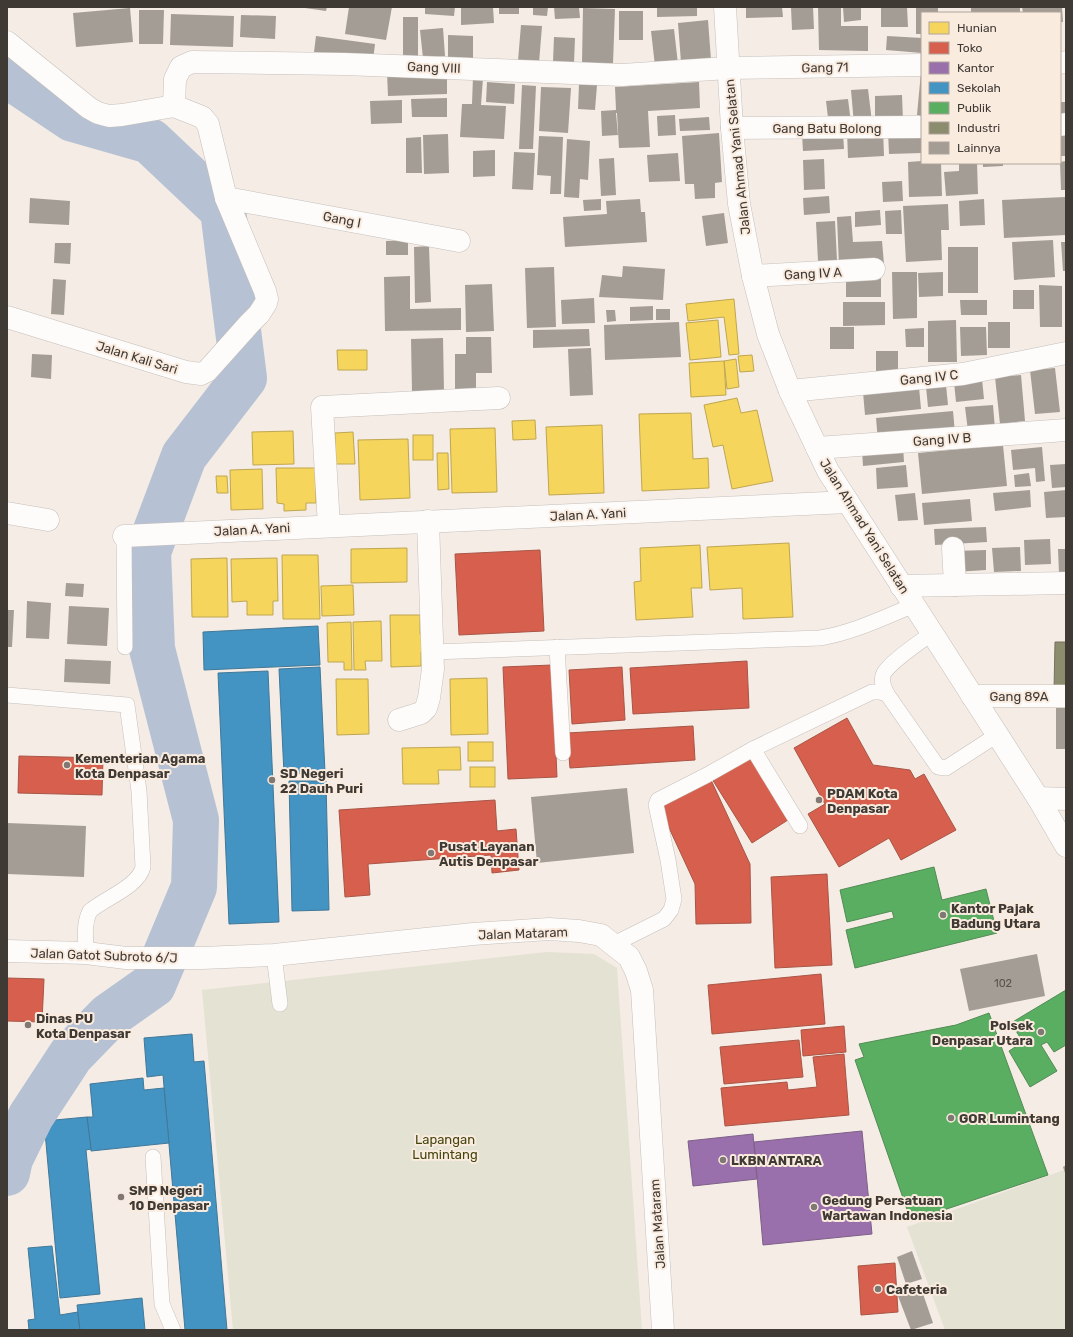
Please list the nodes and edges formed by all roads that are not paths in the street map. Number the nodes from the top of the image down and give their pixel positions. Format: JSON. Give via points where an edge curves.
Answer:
{"nodes":[{"id":1,"x":725,"y":7,"type":"edge"},
{"id":2,"x":7,"y":42,"type":"edge"},
{"id":3,"x":921,"y":65,"type":"edge"},
{"id":4,"x":728,"y":68,"type":"junction"},
{"id":5,"x":174,"y":106,"type":"junction"},
{"id":6,"x":921,"y":127,"type":"edge"},
{"id":7,"x":732,"y":128,"type":"junction"},
{"id":8,"x":226,"y":198,"type":"junction"},
{"id":9,"x":458,"y":241,"type":"dead end"},
{"id":10,"x":874,"y":270,"type":"dead end"},
{"id":11,"x":753,"y":276,"type":"junction"},
{"id":12,"x":7,"y":317,"type":"edge"},
{"id":13,"x":1066,"y":353,"type":"edge"},
{"id":14,"x":790,"y":391,"type":"junction"},
{"id":15,"x":499,"y":398,"type":"dead end"},
{"id":16,"x":1066,"y":430,"type":"edge"},
{"id":17,"x":817,"y":448,"type":"junction"},
{"id":18,"x":848,"y":502,"type":"junction"},
{"id":19,"x":7,"y":513,"type":"edge"},
{"id":20,"x":48,"y":520,"type":"dead end"},
{"id":21,"x":428,"y":521,"type":"junction"},
{"id":22,"x":329,"y":526,"type":"junction"},
{"id":23,"x":128,"y":536,"type":"joint"},
{"id":24,"x":952,"y":548,"type":"dead end"},
{"id":25,"x":1066,"y":583,"type":"edge"},
{"id":26,"x":955,"y":585,"type":"junction"},
{"id":27,"x":901,"y":586,"type":"junction"},
{"id":28,"x":914,"y":605,"type":"junction"},
{"id":29,"x":932,"y":633,"type":"junction"},
{"id":30,"x":557,"y":646,"type":"junction"},
{"id":31,"x":126,"y":647,"type":"dead end"},
{"id":32,"x":433,"y":652,"type":"junction"},
{"id":33,"x":887,"y":694,"type":"junction"},
{"id":34,"x":7,"y":696,"type":"edge"},
{"id":35,"x":972,"y":696,"type":"junction"},
{"id":36,"x":1066,"y":696,"type":"edge"},
{"id":37,"x":399,"y":720,"type":"dead end"},
{"id":38,"x":997,"y":735,"type":"junction"},
{"id":39,"x":753,"y":749,"type":"junction"},
{"id":40,"x":563,"y":753,"type":"dead end"},
{"id":41,"x":1038,"y":798,"type":"junction"},
{"id":42,"x":1066,"y":799,"type":"edge"},
{"id":43,"x":800,"y":826,"type":"dead end"},
{"id":44,"x":1066,"y":846,"type":"edge"},
{"id":45,"x":614,"y":944,"type":"junction"},
{"id":46,"x":7,"y":951,"type":"edge"},
{"id":47,"x":86,"y":953,"type":"junction"},
{"id":48,"x":274,"y":955,"type":"junction"},
{"id":49,"x":202,"y":958,"type":"joint"},
{"id":50,"x":280,"y":1004,"type":"dead end"},
{"id":51,"x":153,"y":1157,"type":"dead end"},
{"id":52,"x":173,"y":1330,"type":"edge"},
{"id":53,"x":663,"y":1330,"type":"edge"}],
"edges":[{"from":1,"to":4,"type":"street","name":"Jalan Ahmad Yani Selatan"},
{"from":2,"to":5,"type":"street","via":[[98,113],[122,116]]},
{"from":3,"to":4,"type":"street","name":"Gang 71"},
{"from":4,"to":5,"type":"street","name":"Gang VIII","via":[[622,74],[352,64],[192,62],[181,67],[175,79]]},
{"from":4,"to":7,"type":"street","name":"Jalan Ahmad Yani Selatan"},
{"from":5,"to":8,"type":"street","via":[[202,116],[208,124]]},
{"from":6,"to":7,"type":"street","name":"Gang Batu Bolong"},
{"from":7,"to":11,"type":"street","name":"Jalan Ahmad Yani Selatan","via":[[740,204]]},
{"from":8,"to":9,"type":"street","name":"Gang I"},
{"from":8,"to":12,"type":"street","name":"Jalan Kali Sari","via":[[267,299],[259,314],[207,371],[196,374],[186,372]]},
{"from":10,"to":11,"type":"street","name":"Gang IV A"},
{"from":11,"to":14,"type":"street","name":"Jalan Ahmad Yani Selatan","via":[[768,334]]},
{"from":13,"to":14,"type":"street","name":"Gang IV C","via":[[963,374]]},
{"from":14,"to":17,"type":"street","name":"Jalan Ahmad Yani Selatan"},
{"from":15,"to":22,"type":"street","via":[[322,408]]},
{"from":16,"to":17,"type":"street","name":"Gang IV B"},
{"from":17,"to":18,"type":"street","name":"Jalan Ahmad Yani Selatan"},
{"from":18,"to":21,"type":"street","name":"Jalan A. Yani"},
{"from":18,"to":27,"type":"street","name":"Jalan Ahmad Yani Selatan"},
{"from":19,"to":20,"type":"street"},
{"from":21,"to":22,"type":"street","name":"Jalan A. Yani"},
{"from":21,"to":32,"type":"street"},
{"from":22,"to":23,"type":"street","name":"Jalan A. Yani"},
{"from":23,"to":31,"type":"lane"},
{"from":24,"to":26,"type":"street"},
{"from":25,"to":26,"type":"street"},
{"from":26,"to":27,"type":"street"},
{"from":27,"to":28,"type":"street","name":"Jalan Ahmad Yani Selatan"},
{"from":28,"to":29,"type":"street","name":"Jalan Ahmad Yani Selatan"},
{"from":28,"to":30,"type":"lane","via":[[841,634],[820,638]]},
{"from":29,"to":33,"type":"lane","via":[[883,674],[882,684]]},
{"from":29,"to":35,"type":"street","name":"Jalan Ahmad Yani Selatan"},
{"from":30,"to":32,"type":"lane"},
{"from":30,"to":40,"type":"lane"},
{"from":32,"to":37,"type":"street","via":[[433,669],[426,708],[421,713]]},
{"from":33,"to":38,"type":"lane","via":[[938,767],[946,768]]},
{"from":33,"to":39,"type":"lane","via":[[872,692]]},
{"from":34,"to":47,"type":"lane","via":[[127,705],[139,791],[143,867],[134,881],[90,911],[85,924]]},
{"from":35,"to":36,"type":"street","name":"Gang 89A"},
{"from":35,"to":38,"type":"street","name":"Jalan Ahmad Yani Selatan"},
{"from":38,"to":41,"type":"street","name":"Jalan Ahmad Yani Selatan"},
{"from":39,"to":43,"type":"lane"},
{"from":39,"to":45,"type":"lane","via":[[656,802],[674,904],[664,919]]},
{"from":41,"to":42,"type":"street"},
{"from":41,"to":44,"type":"street","name":"Jalan Ahmad Yani Selatan"},
{"from":45,"to":48,"type":"street","name":"Jalan Mataram","via":[[601,935],[549,929]]},
{"from":45,"to":53,"type":"street","name":"Jalan Mataram","via":[[629,957],[642,990]]},
{"from":46,"to":47,"type":"street","name":"Jalan Gatot Subroto 6/J"},
{"from":47,"to":49,"type":"street","name":"Jalan Gatot Subroto 6/J","via":[[126,958]]},
{"from":48,"to":49,"type":"street","name":"Jalan Mataram"},
{"from":48,"to":50,"type":"lane"},
{"from":51,"to":52,"type":"lane","via":[[162,1304]]}]}
